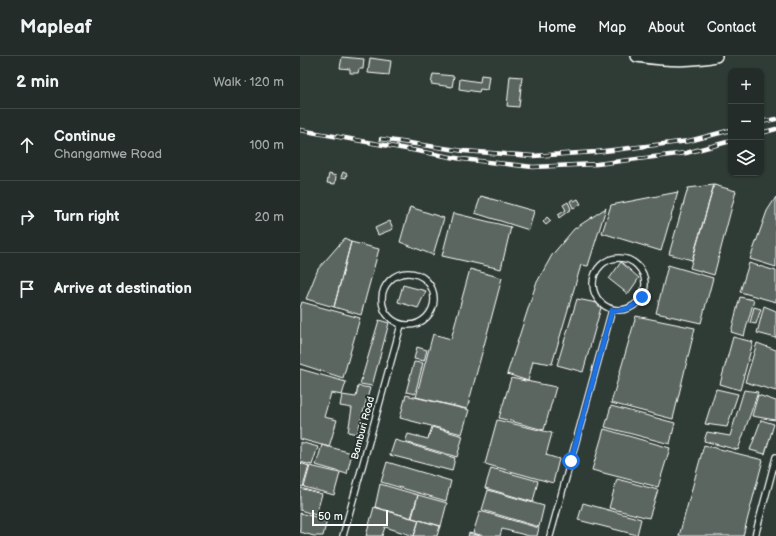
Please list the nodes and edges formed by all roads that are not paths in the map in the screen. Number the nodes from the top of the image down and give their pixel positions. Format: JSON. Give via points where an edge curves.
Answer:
{"nodes":[{"id":1,"x":637,"y":56,"type":"edge"},
{"id":2,"x":716,"y":56,"type":"edge"},
{"id":3,"x":612,"y":310,"type":"junction"},
{"id":4,"x":401,"y":325,"type":"junction"},
{"id":5,"x":776,"y":457,"type":"edge"},
{"id":6,"x":343,"y":536,"type":"edge"},
{"id":7,"x":550,"y":536,"type":"edge"},
{"id":8,"x":754,"y":536,"type":"edge"}],
"edges":[{"from":1,"to":2,"type":"street","via":[[682,60]]},
{"from":3,"to":3,"type":"lane","via":[[604,306],[594,293],[594,276],[604,262],[620,258],[629,259],[642,271],[645,288],[637,304],[621,311]]},
{"from":3,"to":7,"type":"lane"},
{"from":4,"to":4,"type":"lane","via":[[410,326],[422,321],[431,312],[434,304],[431,286],[418,275],[410,273],[393,277],[383,291],[382,304],[387,315]]},
{"from":4,"to":6,"type":"lane","name":"Bamburi Road"},
{"from":5,"to":8,"type":"lane"}]}
